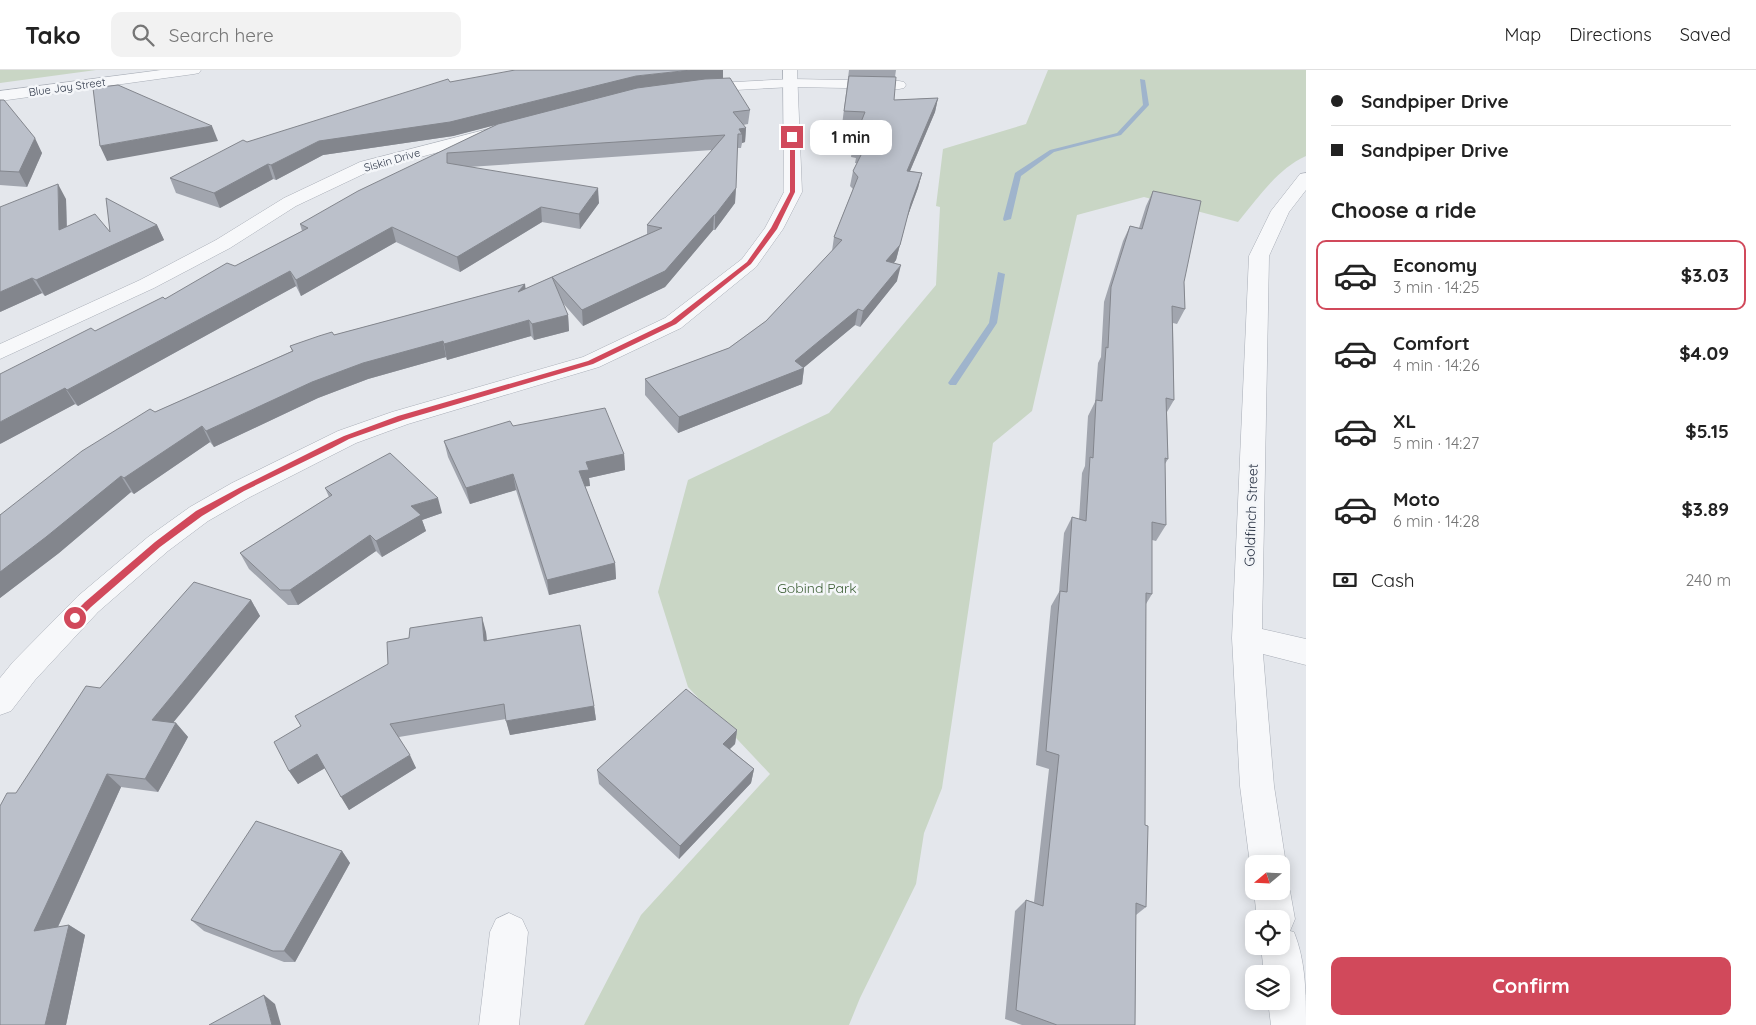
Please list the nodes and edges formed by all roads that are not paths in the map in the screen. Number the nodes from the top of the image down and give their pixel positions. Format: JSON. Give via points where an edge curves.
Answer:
{"nodes":[{"id":1,"x":194,"y":70,"type":"edge"},
{"id":2,"x":791,"y":76,"type":"edge"},
{"id":3,"x":899,"y":85,"type":"dead end"},
{"id":4,"x":684,"y":90,"type":"edge"},
{"id":5,"x":0,"y":96,"type":"edge"},
{"id":6,"x":520,"y":126,"type":"edge"},
{"id":7,"x":1306,"y":178,"type":"edge"},
{"id":8,"x":0,"y":352,"type":"edge"},
{"id":9,"x":1247,"y":638,"type":"junction"},
{"id":10,"x":1306,"y":652,"type":"edge"},
{"id":11,"x":0,"y":702,"type":"edge"},
{"id":12,"x":1267,"y":855,"type":"edge"},
{"id":13,"x":510,"y":932,"type":"dead end"},
{"id":14,"x":1281,"y":955,"type":"edge"},
{"id":15,"x":498,"y":1025,"type":"edge"},
{"id":16,"x":1291,"y":1025,"type":"edge"}],
"edges":[{"from":1,"to":5,"type":"street","name":"Blue Jay Street"},
{"from":2,"to":3,"type":"street"},
{"from":2,"to":4,"type":"street"},
{"from":2,"to":11,"type":"street","via":[[793,192],[774,229],[749,263],[674,323],[591,362],[400,418],[347,437],[233,494],[158,544],[88,604]]},
{"from":6,"to":8,"type":"street","name":"Siskin Drive","via":[[366,166],[290,202],[223,244],[147,284]]},
{"from":7,"to":9,"type":"street","name":"Goldfinch Street","via":[[1280,211],[1259,256]]},
{"from":9,"to":10,"type":"street"},
{"from":9,"to":12,"type":"street","name":"Goldfinch Street","via":[[1257,786]]},
{"from":13,"to":15,"type":"street"},
{"from":14,"to":16,"type":"street"}]}
